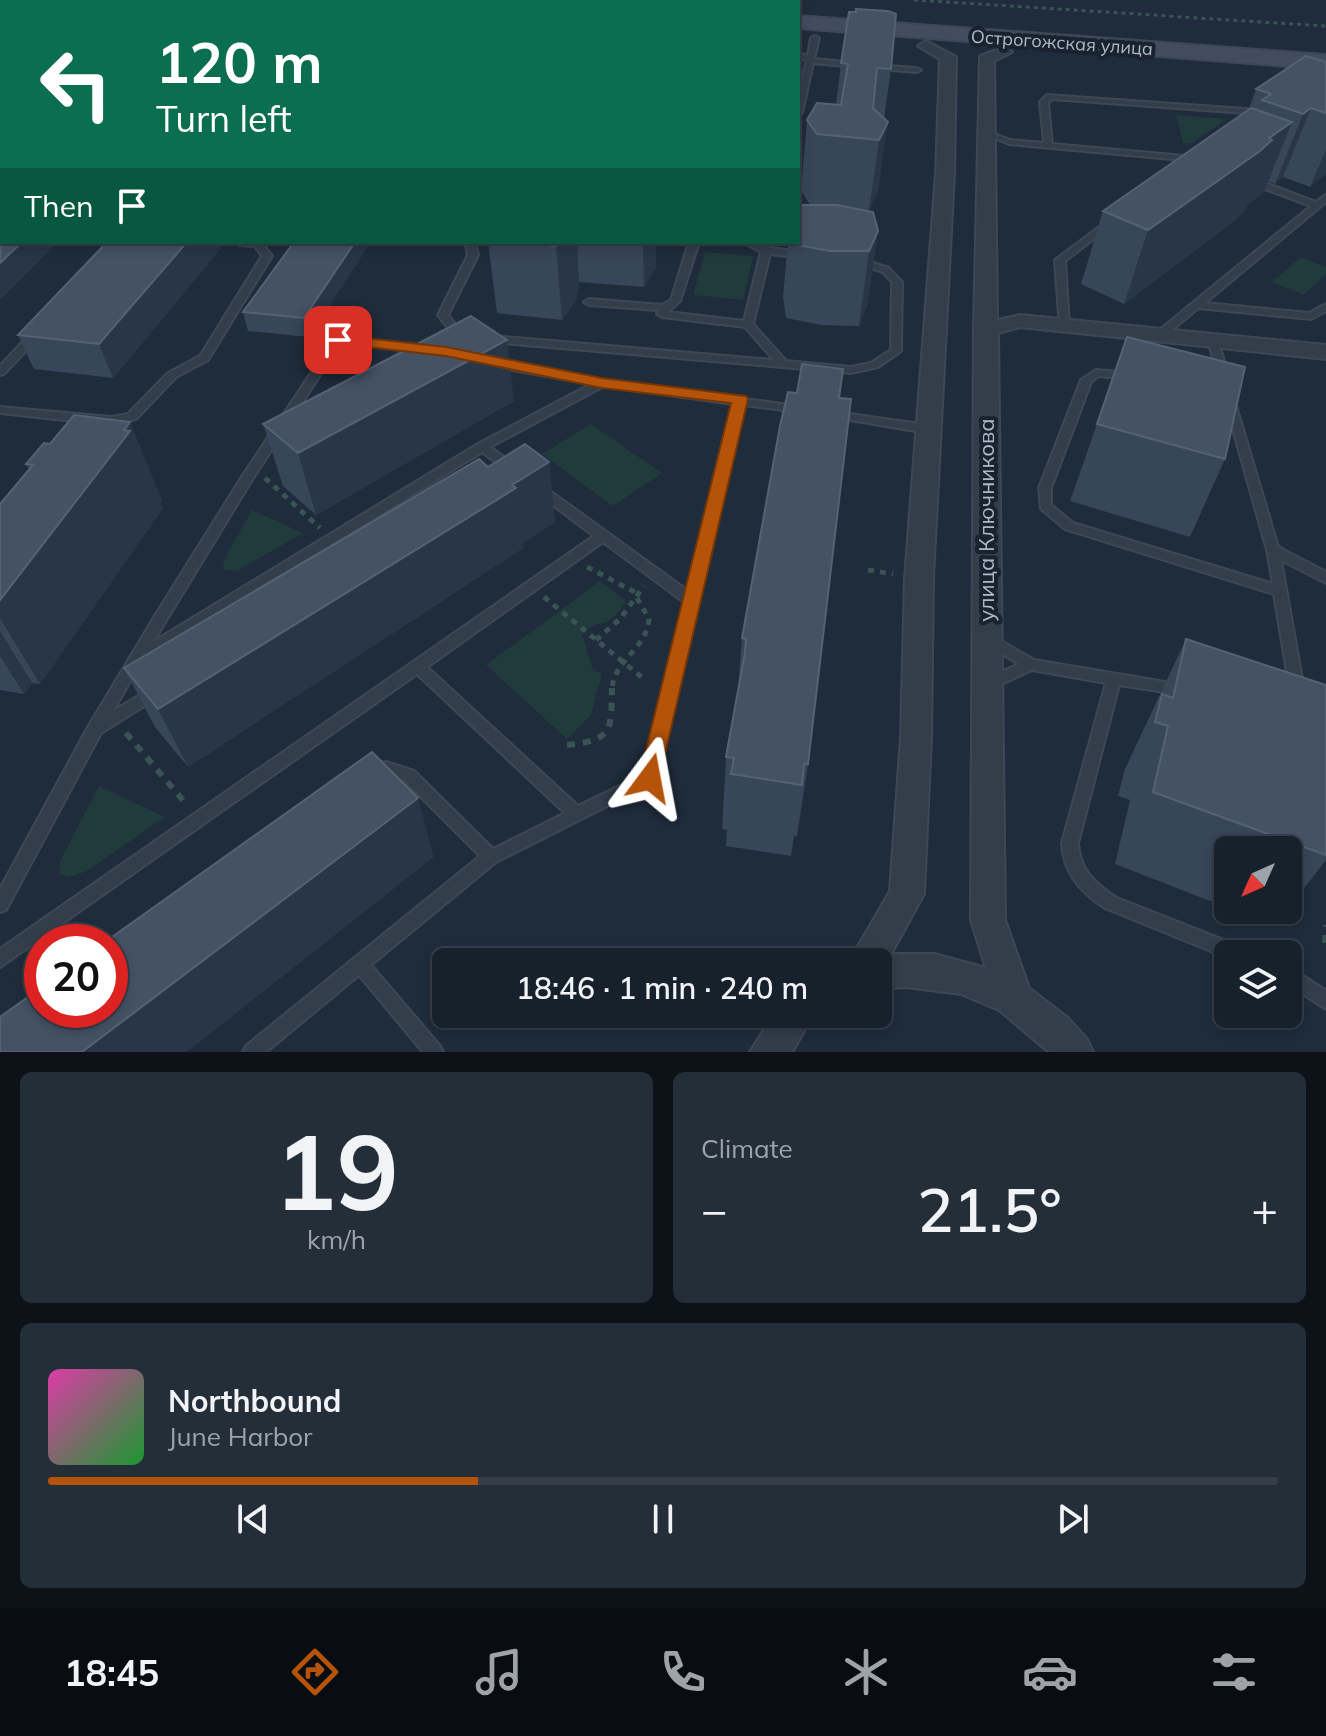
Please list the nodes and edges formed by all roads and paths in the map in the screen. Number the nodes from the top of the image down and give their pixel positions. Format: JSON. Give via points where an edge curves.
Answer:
{"nodes":[{"id":1,"x":914,"y":0,"type":"edge"},
{"id":2,"x":800,"y":22,"type":"edge"},
{"id":3,"x":1326,"y":26,"type":"edge"},
{"id":4,"x":926,"y":46,"type":"junction"},
{"id":5,"x":809,"y":48,"type":"edge"},
{"id":6,"x":1004,"y":52,"type":"junction"},
{"id":7,"x":1326,"y":62,"type":"edge"},
{"id":8,"x":917,"y":70,"type":"dead end"},
{"id":9,"x":1326,"y":75,"type":"edge"},
{"id":10,"x":800,"y":101,"type":"edge"},
{"id":11,"x":1252,"y":121,"type":"edge"},
{"id":12,"x":994,"y":141,"type":"junction"},
{"id":13,"x":1048,"y":146,"type":"junction"},
{"id":14,"x":1207,"y":152,"type":"edge"},
{"id":15,"x":1196,"y":160,"type":"junction"},
{"id":16,"x":1211,"y":166,"type":"edge"},
{"id":17,"x":1184,"y":169,"type":"edge"},
{"id":18,"x":1241,"y":177,"type":"edge"},
{"id":19,"x":1326,"y":198,"type":"edge"},
{"id":20,"x":1315,"y":204,"type":"junction"},
{"id":21,"x":1121,"y":214,"type":"edge"},
{"id":22,"x":258,"y":244,"type":"edge"},
{"id":23,"x":470,"y":244,"type":"edge"},
{"id":24,"x":693,"y":244,"type":"edge"},
{"id":25,"x":767,"y":246,"type":"edge"},
{"id":26,"x":473,"y":255,"type":"junction"},
{"id":27,"x":488,"y":256,"type":"dead end"},
{"id":28,"x":809,"y":256,"type":"edge"},
{"id":29,"x":852,"y":261,"type":"edge"},
{"id":30,"x":589,"y":302,"type":"dead end"},
{"id":31,"x":985,"y":303,"type":"junction"},
{"id":32,"x":1196,"y":305,"type":"junction"},
{"id":33,"x":1326,"y":307,"type":"edge"},
{"id":34,"x":664,"y":308,"type":"junction"},
{"id":35,"x":1020,"y":321,"type":"junction"},
{"id":36,"x":748,"y":324,"type":"junction"},
{"id":37,"x":1064,"y":326,"type":"junction"},
{"id":38,"x":41,"y":329,"type":"edge"},
{"id":39,"x":985,"y":330,"type":"junction"},
{"id":40,"x":1160,"y":335,"type":"junction"},
{"id":41,"x":471,"y":337,"type":"edge"},
{"id":42,"x":487,"y":338,"type":"edge"},
{"id":43,"x":1213,"y":341,"type":"junction"},
{"id":44,"x":430,"y":350,"type":"edge"},
{"id":45,"x":1326,"y":352,"type":"edge"},
{"id":46,"x":480,"y":361,"type":"edge"},
{"id":47,"x":784,"y":365,"type":"junction"},
{"id":48,"x":0,"y":372,"type":"edge"},
{"id":49,"x":1151,"y":378,"type":"edge"},
{"id":50,"x":602,"y":383,"type":"junction"},
{"id":51,"x":1211,"y":385,"type":"edge"},
{"id":52,"x":1226,"y":386,"type":"junction"},
{"id":53,"x":740,"y":399,"type":"junction"},
{"id":54,"x":0,"y":410,"type":"edge"},
{"id":55,"x":808,"y":410,"type":"edge"},
{"id":56,"x":823,"y":413,"type":"edge"},
{"id":57,"x":927,"y":429,"type":"junction"},
{"id":58,"x":285,"y":444,"type":"edge"},
{"id":59,"x":482,"y":447,"type":"junction"},
{"id":60,"x":257,"y":459,"type":"junction"},
{"id":61,"x":265,"y":478,"type":"dead end"},
{"id":62,"x":321,"y":528,"type":"dead end"},
{"id":63,"x":603,"y":536,"type":"junction"},
{"id":64,"x":1273,"y":550,"type":"junction"},
{"id":65,"x":586,"y":567,"type":"dead end"},
{"id":66,"x":868,"y":570,"type":"dead end"},
{"id":67,"x":894,"y":574,"type":"dead end"},
{"id":68,"x":1326,"y":578,"type":"edge"},
{"id":69,"x":644,"y":585,"type":"dead end"},
{"id":70,"x":1280,"y":591,"type":"junction"},
{"id":71,"x":638,"y":595,"type":"junction"},
{"id":72,"x":543,"y":597,"type":"dead end"},
{"id":73,"x":691,"y":600,"type":"junction"},
{"id":74,"x":987,"y":638,"type":"junction"},
{"id":75,"x":596,"y":640,"type":"junction"},
{"id":76,"x":136,"y":659,"type":"junction"},
{"id":77,"x":623,"y":662,"type":"junction"},
{"id":78,"x":1031,"y":665,"type":"junction"},
{"id":79,"x":417,"y":666,"type":"junction"},
{"id":80,"x":1114,"y":679,"type":"junction"},
{"id":81,"x":645,"y":680,"type":"dead end"},
{"id":82,"x":170,"y":683,"type":"edge"},
{"id":83,"x":988,"y":684,"type":"junction"},
{"id":84,"x":1191,"y":691,"type":"edge"},
{"id":85,"x":1300,"y":709,"type":"edge"},
{"id":86,"x":123,"y":729,"type":"dead end"},
{"id":87,"x":90,"y":733,"type":"junction"},
{"id":88,"x":567,"y":745,"type":"dead end"},
{"id":89,"x":355,"y":771,"type":"edge"},
{"id":90,"x":189,"y":808,"type":"dead end"},
{"id":91,"x":576,"y":814,"type":"junction"},
{"id":92,"x":491,"y":857,"type":"junction"},
{"id":93,"x":0,"y":905,"type":"edge"},
{"id":94,"x":1326,"y":925,"type":"edge"},
{"id":95,"x":1325,"y":943,"type":"edge"},
{"id":96,"x":1214,"y":944,"type":"edge"},
{"id":97,"x":875,"y":948,"type":"edge"},
{"id":98,"x":0,"y":959,"type":"edge"},
{"id":99,"x":360,"y":964,"type":"junction"},
{"id":100,"x":892,"y":972,"type":"edge"},
{"id":101,"x":1302,"y":984,"type":"edge"},
{"id":102,"x":1014,"y":996,"type":"junction"},
{"id":103,"x":1326,"y":1001,"type":"edge"},
{"id":104,"x":786,"y":1028,"type":"edge"},
{"id":105,"x":252,"y":1052,"type":"edge"},
{"id":106,"x":434,"y":1052,"type":"edge"},
{"id":107,"x":769,"y":1052,"type":"edge"},
{"id":108,"x":1074,"y":1052,"type":"edge"}],
"edges":[{"from":1,"to":3,"type":"path"},
{"from":2,"to":7,"type":"street","name":"Острогожская улица"},
{"from":4,"to":5,"type":"street"},
{"from":4,"to":6,"type":"street"},
{"from":4,"to":57,"type":"street","via":[[948,57]]},
{"from":5,"to":8,"type":"lane"},
{"from":5,"to":10,"type":"lane"},
{"from":6,"to":9,"type":"street"},
{"from":6,"to":12,"type":"street","name":"улица Ключникова","via":[[986,59]]},
{"from":11,"to":13,"type":"lane","via":[[1263,113],[1050,97],[1044,102]]},
{"from":12,"to":13,"type":"lane"},
{"from":12,"to":31,"type":"street","name":"улица Ключникова"},
{"from":13,"to":15,"type":"lane"},
{"from":14,"to":15,"type":"lane"},
{"from":15,"to":16,"type":"lane"},
{"from":15,"to":17,"type":"lane"},
{"from":18,"to":20,"type":"lane"},
{"from":19,"to":20,"type":"lane"},
{"from":20,"to":32,"type":"lane"},
{"from":21,"to":37,"type":"lane","via":[[1060,260]]},
{"from":22,"to":54,"type":"lane","via":[[267,256],[204,358],[172,375],[140,411],[111,421]]},
{"from":23,"to":26,"type":"lane"},
{"from":24,"to":34,"type":"lane","via":[[675,301]]},
{"from":25,"to":28,"type":"lane"},
{"from":25,"to":36,"type":"lane"},
{"from":26,"to":27,"type":"lane"},
{"from":26,"to":41,"type":"lane","via":[[443,315],[453,329]]},
{"from":29,"to":47,"type":"lane","via":[[886,270],[897,282],[896,351],[874,365],[851,370]]},
{"from":30,"to":34,"type":"lane"},
{"from":31,"to":35,"type":"street"},
{"from":31,"to":39,"type":"street","name":"улица Ключникова"},
{"from":32,"to":33,"type":"lane","via":[[1311,316]]},
{"from":32,"to":40,"type":"lane"},
{"from":34,"to":36,"type":"lane","via":[[662,314]]},
{"from":35,"to":37,"type":"street"},
{"from":35,"to":39,"type":"street"},
{"from":36,"to":47,"type":"lane"},
{"from":37,"to":40,"type":"street"},
{"from":38,"to":48,"type":"lane"},
{"from":39,"to":74,"type":"street","name":"улица Ключникова"},
{"from":40,"to":43,"type":"street"},
{"from":42,"to":47,"type":"lane"},
{"from":43,"to":45,"type":"street"},
{"from":43,"to":52,"type":"lane"},
{"from":44,"to":60,"type":"lane","via":[[338,340]]},
{"from":46,"to":50,"type":"lane"},
{"from":49,"to":70,"type":"lane","via":[[1090,374],[1045,488],[1045,506],[1069,526]]},
{"from":50,"to":53,"type":"lane"},
{"from":50,"to":59,"type":"lane"},
{"from":51,"to":52,"type":"lane"},
{"from":52,"to":64,"type":"lane"},
{"from":53,"to":55,"type":"lane"},
{"from":53,"to":73,"type":"lane"},
{"from":56,"to":57,"type":"lane"},
{"from":57,"to":97,"type":"street","via":[[907,894]]},
{"from":58,"to":60,"type":"lane"},
{"from":59,"to":63,"type":"lane","via":[[506,473]]},
{"from":59,"to":76,"type":"lane"},
{"from":60,"to":76,"type":"lane"},
{"from":61,"to":62,"type":"path"},
{"from":63,"to":73,"type":"lane"},
{"from":63,"to":79,"type":"lane"},
{"from":64,"to":68,"type":"lane"},
{"from":64,"to":70,"type":"lane"},
{"from":65,"to":71,"type":"path"},
{"from":66,"to":67,"type":"path"},
{"from":69,"to":71,"type":"path"},
{"from":70,"to":85,"type":"lane"},
{"from":71,"to":75,"type":"path"},
{"from":71,"to":77,"type":"path","via":[[648,628],[639,647]]},
{"from":72,"to":75,"type":"path"},
{"from":73,"to":91,"type":"lane","via":[[650,778]]},
{"from":74,"to":78,"type":"lane"},
{"from":74,"to":83,"type":"street","name":"улица Ключникова"},
{"from":75,"to":77,"type":"path"},
{"from":76,"to":87,"type":"lane"},
{"from":77,"to":81,"type":"path"},
{"from":77,"to":88,"type":"path","via":[[613,679],[616,712],[611,725],[593,740]]},
{"from":78,"to":80,"type":"lane"},
{"from":78,"to":83,"type":"lane"},
{"from":79,"to":91,"type":"lane"},
{"from":79,"to":98,"type":"lane"},
{"from":80,"to":84,"type":"lane"},
{"from":80,"to":96,"type":"lane","via":[[1069,855],[1096,894]]},
{"from":82,"to":87,"type":"lane"},
{"from":83,"to":102,"type":"street","name":"улица Ключникова","via":[[988,920]]},
{"from":86,"to":90,"type":"path"},
{"from":87,"to":93,"type":"lane"},
{"from":89,"to":92,"type":"lane","via":[[386,768],[409,775]]},
{"from":91,"to":92,"type":"lane"},
{"from":92,"to":99,"type":"lane"},
{"from":94,"to":95,"type":"path"},
{"from":99,"to":105,"type":"lane"},
{"from":99,"to":106,"type":"lane"},
{"from":100,"to":102,"type":"street","via":[[949,972]]},
{"from":101,"to":103,"type":"lane"},
{"from":102,"to":108,"type":"street"},
{"from":104,"to":107,"type":"street"}]}
